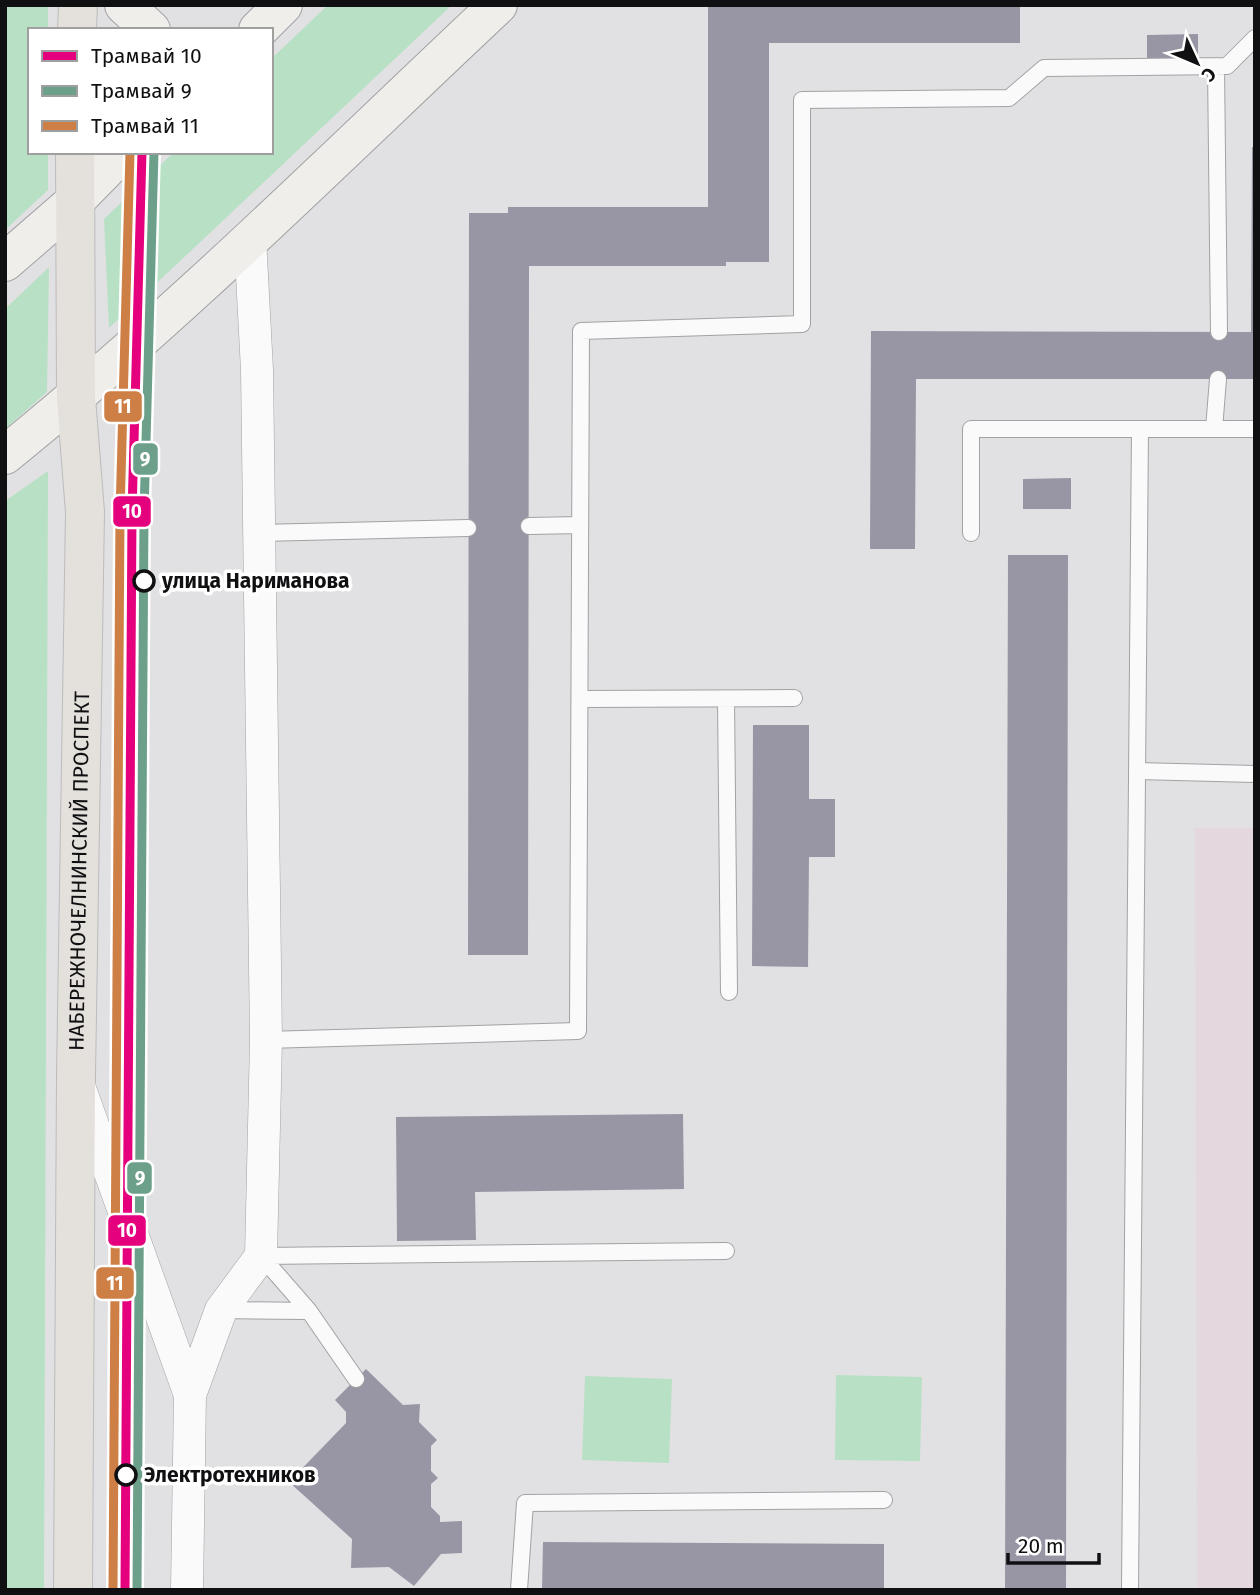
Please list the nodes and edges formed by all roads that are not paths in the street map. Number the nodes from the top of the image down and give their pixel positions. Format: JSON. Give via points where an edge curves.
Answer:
{"nodes":[{"id":1,"x":78,"y":5,"type":"edge"},
{"id":2,"x":124,"y":5,"type":"edge"},
{"id":3,"x":283,"y":5,"type":"edge"},
{"id":4,"x":498,"y":5,"type":"edge"},
{"id":5,"x":77,"y":28,"type":"edge"},
{"id":6,"x":149,"y":28,"type":"edge"},
{"id":7,"x":260,"y":28,"type":"edge"},
{"id":8,"x":1255,"y":38,"type":"edge"},
{"id":9,"x":1216,"y":66,"type":"junction"},
{"id":10,"x":75,"y":154,"type":"edge"},
{"id":11,"x":121,"y":154,"type":"edge"},
{"id":12,"x":74,"y":202,"type":"junction"},
{"id":13,"x":250,"y":238,"type":"junction"},
{"id":14,"x":5,"y":262,"type":"edge"},
{"id":15,"x":1219,"y":332,"type":"dead end"},
{"id":16,"x":1217,"y":379,"type":"dead end"},
{"id":17,"x":76,"y":398,"type":"junction"},
{"id":18,"x":1140,"y":429,"type":"junction"},
{"id":19,"x":1214,"y":429,"type":"junction"},
{"id":20,"x":1255,"y":429,"type":"edge"},
{"id":21,"x":5,"y":455,"type":"edge"},
{"id":22,"x":580,"y":524,"type":"junction"},
{"id":23,"x":529,"y":526,"type":"dead end"},
{"id":24,"x":468,"y":528,"type":"dead end"},
{"id":25,"x":260,"y":533,"type":"junction"},
{"id":26,"x":971,"y":533,"type":"dead end"},
{"id":27,"x":794,"y":698,"type":"dead end"},
{"id":28,"x":580,"y":699,"type":"junction"},
{"id":29,"x":726,"y":699,"type":"junction"},
{"id":30,"x":1137,"y":771,"type":"junction"},
{"id":31,"x":1255,"y":774,"type":"edge"},
{"id":32,"x":729,"y":992,"type":"dead end"},
{"id":33,"x":266,"y":1040,"type":"junction"},
{"id":34,"x":76,"y":1076,"type":"junction"},
{"id":35,"x":726,"y":1251,"type":"dead end"},
{"id":36,"x":261,"y":1256,"type":"junction"},
{"id":37,"x":221,"y":1310,"type":"junction"},
{"id":38,"x":309,"y":1311,"type":"junction"},
{"id":39,"x":356,"y":1379,"type":"dead end"},
{"id":40,"x":190,"y":1395,"type":"junction"},
{"id":41,"x":884,"y":1500,"type":"dead end"},
{"id":42,"x":73,"y":1590,"type":"edge"},
{"id":43,"x":187,"y":1590,"type":"edge"},
{"id":44,"x":519,"y":1590,"type":"edge"},
{"id":45,"x":1130,"y":1590,"type":"edge"}],
"edges":[{"from":1,"to":5,"type":"main road"},
{"from":2,"to":6,"type":"main road"},
{"from":3,"to":7,"type":"main road"},
{"from":4,"to":13,"type":"main road"},
{"from":8,"to":9,"type":"lane","via":[[1227,66]]},
{"from":9,"to":15,"type":"lane"},
{"from":9,"to":22,"type":"lane","via":[[1044,68],[1009,98],[802,100],[802,324],[581,331]]},
{"from":10,"to":12,"type":"main road","name":"НАБЕРЕЖНОЧЕЛНИНСКИЙ ПРОСПЕКТ"},
{"from":11,"to":12,"type":"main road"},
{"from":12,"to":14,"type":"main road"},
{"from":12,"to":17,"type":"main road","name":"НАБЕРЕЖНОЧЕЛНИНСКИЙ ПРОСПЕКТ"},
{"from":13,"to":17,"type":"main road"},
{"from":13,"to":25,"type":"street"},
{"from":16,"to":19,"type":"lane"},
{"from":17,"to":21,"type":"main road"},
{"from":17,"to":34,"type":"main road","name":"НАБЕРЕЖНОЧЕЛНИНСКИЙ ПРОСПЕКТ","via":[[85,512]]},
{"from":18,"to":19,"type":"lane"},
{"from":18,"to":26,"type":"lane","via":[[971,429]]},
{"from":18,"to":30,"type":"lane"},
{"from":19,"to":20,"type":"lane"},
{"from":22,"to":23,"type":"lane"},
{"from":22,"to":28,"type":"lane"},
{"from":24,"to":25,"type":"lane"},
{"from":25,"to":33,"type":"street"},
{"from":27,"to":29,"type":"lane"},
{"from":28,"to":29,"type":"lane"},
{"from":28,"to":33,"type":"lane","via":[[578,1031]]},
{"from":29,"to":32,"type":"lane"},
{"from":30,"to":31,"type":"lane"},
{"from":30,"to":45,"type":"lane"},
{"from":33,"to":36,"type":"street"},
{"from":34,"to":40,"type":"street"},
{"from":34,"to":42,"type":"main road","name":"НАБЕРЕЖНОЧЕЛНИНСКИЙ ПРОСПЕКТ"},
{"from":35,"to":36,"type":"lane"},
{"from":36,"to":37,"type":"street"},
{"from":36,"to":38,"type":"lane"},
{"from":37,"to":38,"type":"lane"},
{"from":37,"to":40,"type":"street"},
{"from":38,"to":39,"type":"lane"},
{"from":40,"to":43,"type":"street"},
{"from":41,"to":44,"type":"lane","via":[[525,1503]]}]}
